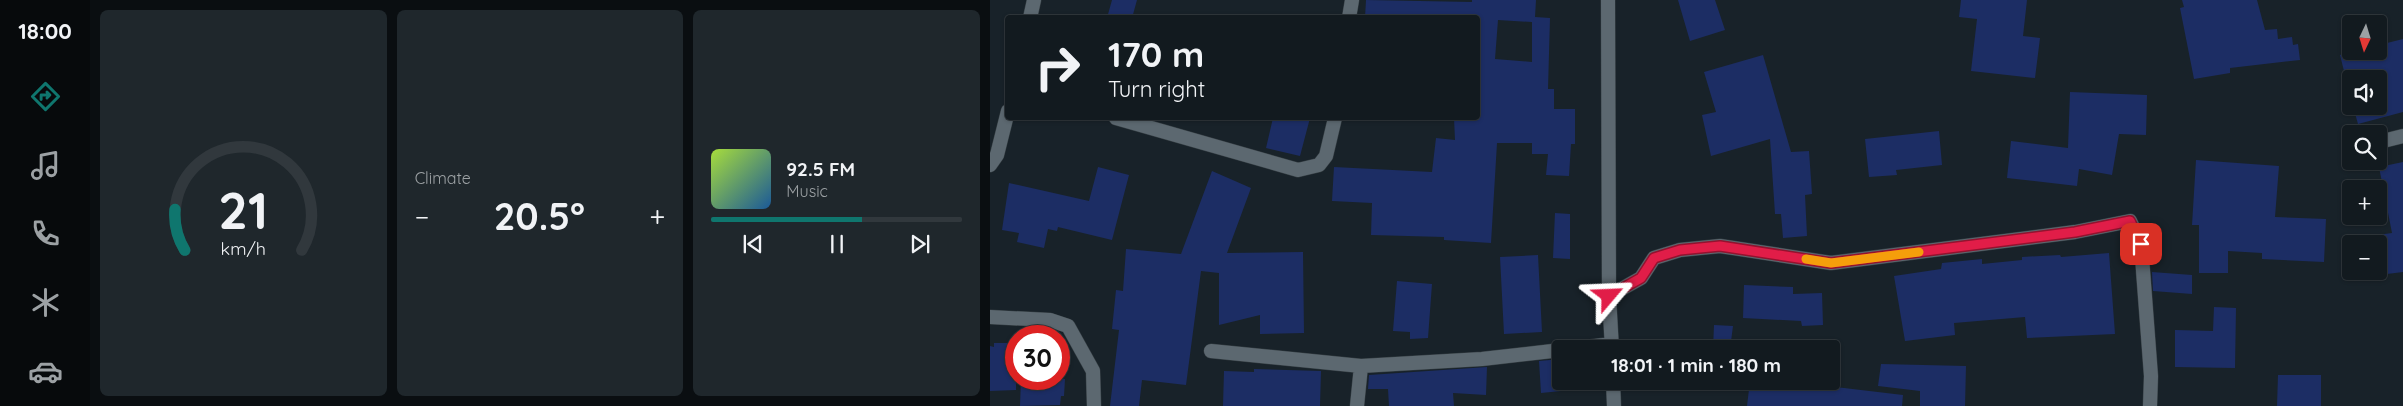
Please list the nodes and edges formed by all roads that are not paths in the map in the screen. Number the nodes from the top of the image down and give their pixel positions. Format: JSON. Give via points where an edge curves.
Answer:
{"nodes":[{"id":1,"x":1034,"y":0,"type":"edge"},
{"id":2,"x":1352,"y":0,"type":"edge"},
{"id":3,"x":1608,"y":0,"type":"edge"},
{"id":4,"x":1031,"y":15,"type":"edge"},
{"id":5,"x":1350,"y":15,"type":"edge"},
{"id":6,"x":1006,"y":120,"type":"edge"},
{"id":7,"x":1123,"y":120,"type":"edge"},
{"id":8,"x":1335,"y":120,"type":"edge"},
{"id":9,"x":2403,"y":136,"type":"edge"},
{"id":10,"x":2387,"y":140,"type":"edge"},
{"id":11,"x":990,"y":165,"type":"edge"},
{"id":12,"x":1609,"y":296,"type":"junction"},
{"id":13,"x":990,"y":317,"type":"edge"},
{"id":14,"x":1612,"y":340,"type":"edge"},
{"id":15,"x":1211,"y":351,"type":"dead end"},
{"id":16,"x":1552,"y":351,"type":"edge"},
{"id":17,"x":1361,"y":366,"type":"junction"},
{"id":18,"x":1614,"y":390,"type":"edge"},
{"id":19,"x":1094,"y":406,"type":"edge"},
{"id":20,"x":1357,"y":406,"type":"edge"},
{"id":21,"x":1614,"y":406,"type":"edge"},
{"id":22,"x":2150,"y":406,"type":"edge"}],
"edges":[{"from":1,"to":4,"type":"street"},
{"from":2,"to":5,"type":"street"},
{"from":3,"to":12,"type":"street"},
{"from":6,"to":11,"type":"street","via":[[997,156]]},
{"from":7,"to":8,"type":"street","via":[[1298,170],[1319,166],[1326,156]]},
{"from":9,"to":10,"type":"street"},
{"from":12,"to":14,"type":"street"},
{"from":12,"to":22,"type":"street","via":[[1641,278],[1654,258],[1680,250],[1720,246],[1831,263],[2075,232],[2130,221],[2141,244],[2151,376]]},
{"from":13,"to":19,"type":"street","via":[[1050,320],[1068,326],[1093,371]]},
{"from":15,"to":17,"type":"street"},
{"from":16,"to":17,"type":"street"},
{"from":17,"to":20,"type":"street"},
{"from":18,"to":21,"type":"street"}]}
